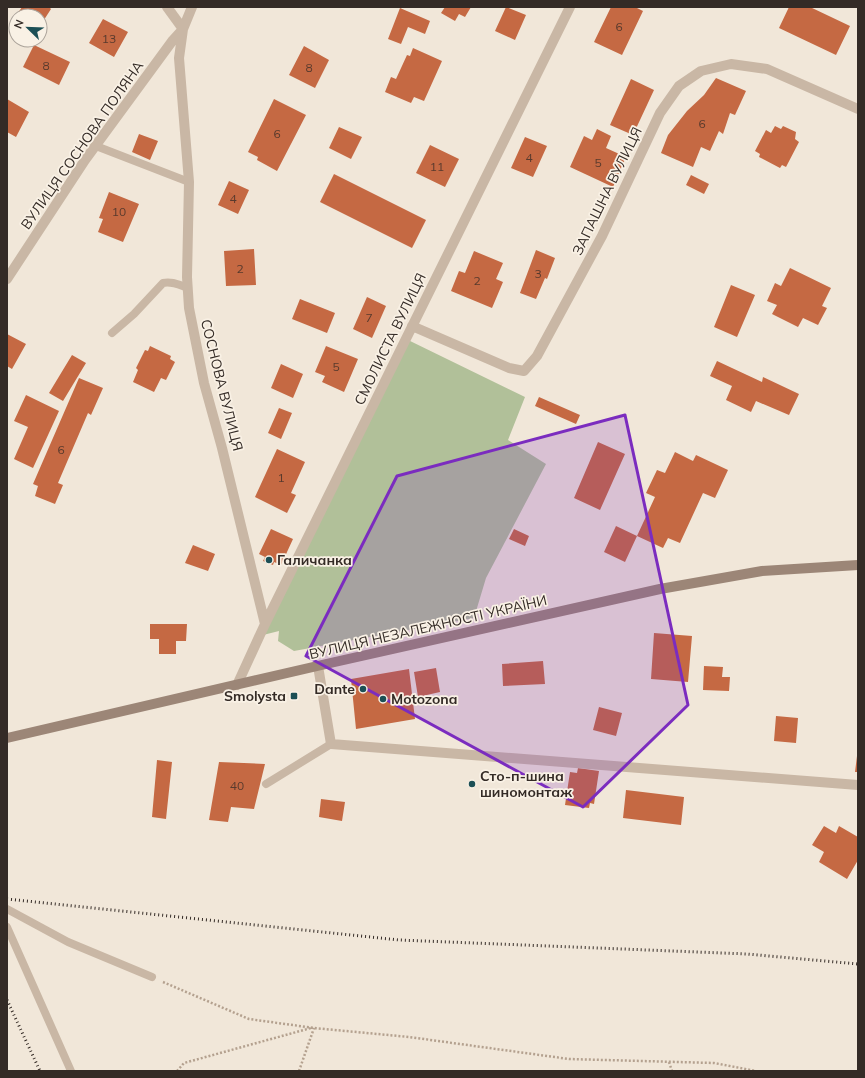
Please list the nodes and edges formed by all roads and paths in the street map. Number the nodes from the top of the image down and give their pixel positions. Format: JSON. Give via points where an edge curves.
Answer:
{"nodes":[{"id":1,"x":167,"y":7,"type":"edge"},
{"id":2,"x":192,"y":7,"type":"edge"},
{"id":3,"x":570,"y":7,"type":"edge"},
{"id":4,"x":183,"y":29,"type":"junction"},
{"id":5,"x":858,"y":110,"type":"edge"},
{"id":6,"x":96,"y":146,"type":"junction"},
{"id":7,"x":189,"y":182,"type":"junction"},
{"id":8,"x":7,"y":279,"type":"edge"},
{"id":9,"x":188,"y":288,"type":"junction"},
{"id":10,"x":412,"y":326,"type":"junction"},
{"id":11,"x":112,"y":333,"type":"dead end"},
{"id":12,"x":858,"y":564,"type":"edge"},
{"id":13,"x":265,"y":624,"type":"junction"},
{"id":14,"x":318,"y":666,"type":"junction"},
{"id":15,"x":236,"y":685,"type":"junction"},
{"id":16,"x":7,"y":738,"type":"edge"},
{"id":17,"x":331,"y":744,"type":"junction"},
{"id":18,"x":266,"y":784,"type":"dead end"},
{"id":19,"x":858,"y":785,"type":"edge"},
{"id":20,"x":7,"y":909,"type":"edge"},
{"id":21,"x":7,"y":927,"type":"edge"},
{"id":22,"x":152,"y":977,"type":"joint"},
{"id":23,"x":314,"y":1028,"type":"junction"},
{"id":24,"x":668,"y":1062,"type":"junction"},
{"id":25,"x":71,"y":1071,"type":"edge"},
{"id":26,"x":177,"y":1071,"type":"edge"},
{"id":27,"x":300,"y":1071,"type":"edge"},
{"id":28,"x":672,"y":1071,"type":"edge"},
{"id":29,"x":756,"y":1071,"type":"edge"}],
"edges":[{"from":1,"to":4,"type":"street"},
{"from":2,"to":4,"type":"street","name":"СОСНОВА ВУЛИЦЯ"},
{"from":3,"to":10,"type":"street","name":"СМОЛИСТА ВУЛИЦЯ"},
{"from":4,"to":6,"type":"street","name":"ВУЛИЦЯ СОСНОВА ПОЛЯНА"},
{"from":4,"to":7,"type":"street","name":"СОСНОВА ВУЛИЦЯ","via":[[179,58]]},
{"from":5,"to":10,"type":"street","name":"ЗАПАШНА ВУЛИЦЯ","via":[[767,70],[731,64],[701,71],[679,86],[660,113],[602,236],[537,356],[524,371],[509,368]]},
{"from":6,"to":7,"type":"lane"},
{"from":6,"to":8,"type":"street","name":"ВУЛИЦЯ СОСНОВА ПОЛЯНА"},
{"from":7,"to":9,"type":"street","name":"СОСНОВА ВУЛИЦЯ"},
{"from":9,"to":11,"type":"lane","via":[[174,283],[163,283]]},
{"from":9,"to":13,"type":"street","name":"СОСНОВА ВУЛИЦЯ","via":[[189,308],[204,383]]},
{"from":10,"to":13,"type":"street","name":"СМОЛИСТА ВУЛИЦЯ"},
{"from":12,"to":14,"type":"main road","name":"ВУЛИЦЯ НЕЗАЛЕЖНОСТІ УКРАЇНИ","via":[[762,571],[667,588]]},
{"from":13,"to":15,"type":"street","name":"СМОЛИСТА ВУЛИЦЯ"},
{"from":14,"to":15,"type":"main road","name":"ВУЛИЦЯ НЕЗАЛЕЖНОСТІ УКРАЇНИ"},
{"from":14,"to":17,"type":"street"},
{"from":15,"to":16,"type":"main road","name":"ВУЛИЦЯ НЕЗАЛЕЖНОСТІ УКРАЇНИ"},
{"from":17,"to":18,"type":"lane"},
{"from":17,"to":19,"type":"street"},
{"from":20,"to":22,"type":"lane","via":[[68,942]]},
{"from":21,"to":25,"type":"lane"},
{"from":22,"to":23,"type":"path","via":[[249,1019]]},
{"from":23,"to":24,"type":"path","via":[[569,1059]]},
{"from":23,"to":26,"type":"path","via":[[184,1063]]},
{"from":23,"to":27,"type":"path"},
{"from":24,"to":28,"type":"path"},
{"from":24,"to":29,"type":"path","via":[[714,1063]]}]}
